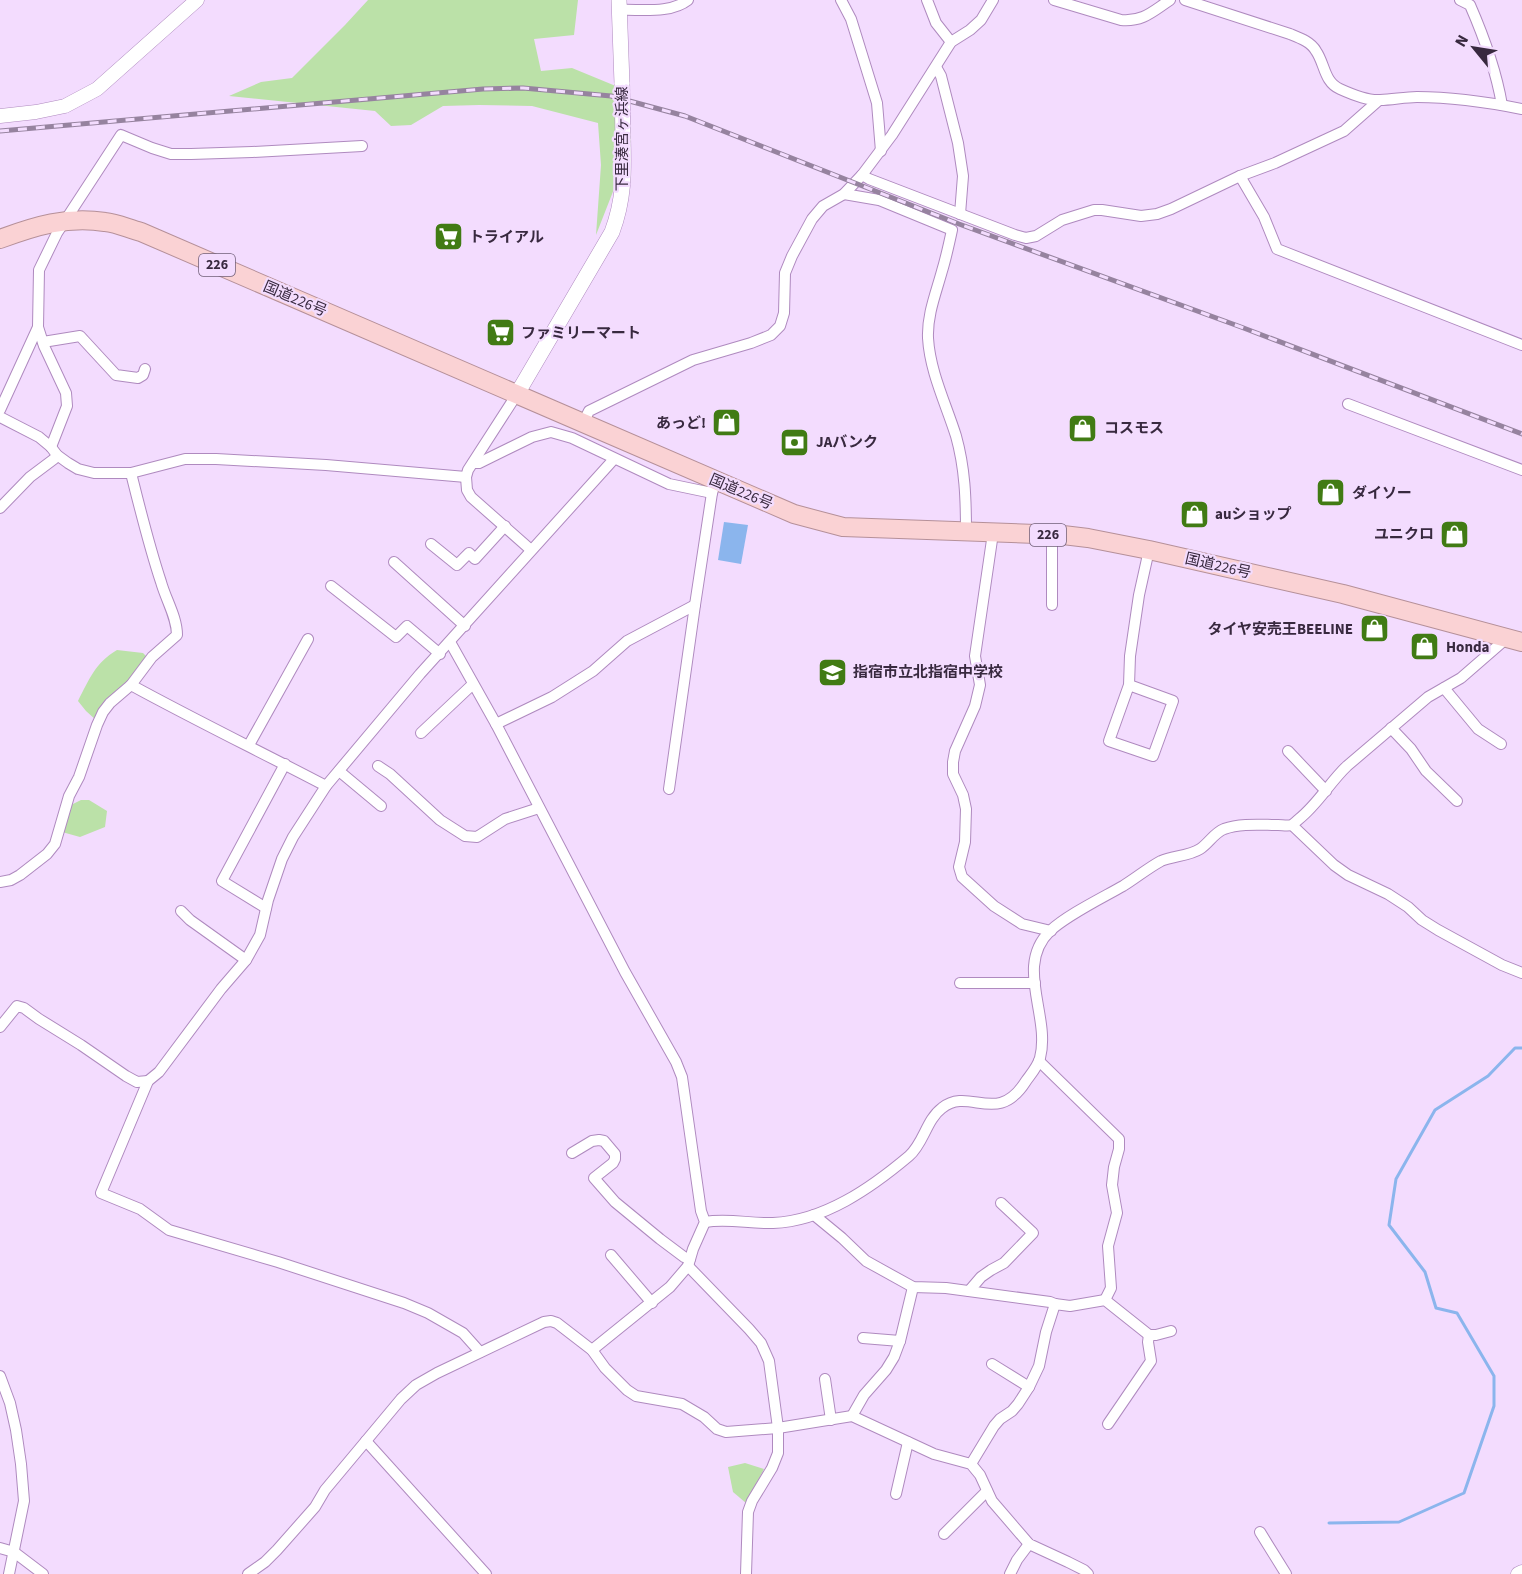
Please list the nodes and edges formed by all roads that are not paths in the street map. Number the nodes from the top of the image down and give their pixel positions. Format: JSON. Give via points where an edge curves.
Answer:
{"nodes":[{"id":1,"x":197,"y":0,"type":"edge"},
{"id":2,"x":688,"y":0,"type":"edge"},
{"id":3,"x":841,"y":0,"type":"edge"},
{"id":4,"x":927,"y":0,"type":"edge"},
{"id":5,"x":993,"y":0,"type":"edge"},
{"id":6,"x":1054,"y":0,"type":"edge"},
{"id":7,"x":1170,"y":0,"type":"edge"},
{"id":8,"x":1185,"y":0,"type":"edge"},
{"id":9,"x":1460,"y":0,"type":"edge"},
{"id":10,"x":619,"y":5,"type":"edge"},
{"id":11,"x":951,"y":42,"type":"junction"},
{"id":12,"x":936,"y":68,"type":"junction"},
{"id":13,"x":1378,"y":101,"type":"junction"},
{"id":14,"x":1502,"y":105,"type":"junction"},
{"id":15,"x":1522,"y":108,"type":"edge"},
{"id":16,"x":3,"y":116,"type":"edge"},
{"id":17,"x":362,"y":146,"type":"dead end"},
{"id":18,"x":881,"y":151,"type":"junction"},
{"id":19,"x":862,"y":175,"type":"junction"},
{"id":20,"x":1240,"y":176,"type":"junction"},
{"id":21,"x":844,"y":194,"type":"junction"},
{"id":22,"x":960,"y":214,"type":"junction"},
{"id":23,"x":66,"y":220,"type":"junction"},
{"id":24,"x":0,"y":238,"type":"edge"},
{"id":25,"x":38,"y":327,"type":"junction"},
{"id":26,"x":43,"y":342,"type":"junction"},
{"id":27,"x":1522,"y":345,"type":"edge"},
{"id":28,"x":145,"y":369,"type":"dead end"},
{"id":29,"x":517,"y":394,"type":"junction"},
{"id":30,"x":1348,"y":404,"type":"dead end"},
{"id":31,"x":0,"y":410,"type":"edge"},
{"id":32,"x":0,"y":417,"type":"edge"},
{"id":33,"x":583,"y":423,"type":"junction"},
{"id":34,"x":54,"y":451,"type":"junction"},
{"id":35,"x":614,"y":459,"type":"junction"},
{"id":36,"x":473,"y":463,"type":"junction"},
{"id":37,"x":1522,"y":470,"type":"edge"},
{"id":38,"x":131,"y":473,"type":"junction"},
{"id":39,"x":466,"y":477,"type":"junction"},
{"id":40,"x":714,"y":487,"type":"junction"},
{"id":41,"x":0,"y":508,"type":"edge"},
{"id":42,"x":505,"y":526,"type":"junction"},
{"id":43,"x":966,"y":532,"type":"junction"},
{"id":44,"x":993,"y":533,"type":"junction"},
{"id":45,"x":1052,"y":535,"type":"junction"},
{"id":46,"x":432,"y":544,"type":"dead end"},
{"id":47,"x":531,"y":550,"type":"junction"},
{"id":48,"x":1149,"y":550,"type":"junction"},
{"id":49,"x":394,"y":562,"type":"dead end"},
{"id":50,"x":331,"y":586,"type":"dead end"},
{"id":51,"x":695,"y":605,"type":"junction"},
{"id":52,"x":1052,"y":605,"type":"dead end"},
{"id":53,"x":465,"y":626,"type":"junction"},
{"id":54,"x":308,"y":639,"type":"dead end"},
{"id":55,"x":1518,"y":640,"type":"edge"},
{"id":56,"x":450,"y":642,"type":"junction"},
{"id":57,"x":440,"y":654,"type":"junction"},
{"id":58,"x":473,"y":684,"type":"junction"},
{"id":59,"x":131,"y":685,"type":"junction"},
{"id":60,"x":1129,"y":685,"type":"junction"},
{"id":61,"x":1444,"y":688,"type":"junction"},
{"id":62,"x":496,"y":724,"type":"junction"},
{"id":63,"x":1391,"y":728,"type":"junction"},
{"id":64,"x":421,"y":733,"type":"dead end"},
{"id":65,"x":1501,"y":744,"type":"dead end"},
{"id":66,"x":249,"y":745,"type":"junction"},
{"id":67,"x":1288,"y":751,"type":"dead end"},
{"id":68,"x":285,"y":764,"type":"junction"},
{"id":69,"x":378,"y":766,"type":"dead end"},
{"id":70,"x":339,"y":771,"type":"junction"},
{"id":71,"x":326,"y":786,"type":"junction"},
{"id":72,"x":669,"y":789,"type":"dead end"},
{"id":73,"x":1326,"y":791,"type":"junction"},
{"id":74,"x":1456,"y":801,"type":"dead end"},
{"id":75,"x":381,"y":806,"type":"dead end"},
{"id":76,"x":539,"y":808,"type":"junction"},
{"id":77,"x":1292,"y":825,"type":"junction"},
{"id":78,"x":0,"y":882,"type":"edge"},
{"id":79,"x":266,"y":908,"type":"junction"},
{"id":80,"x":182,"y":911,"type":"dead end"},
{"id":81,"x":1051,"y":931,"type":"junction"},
{"id":82,"x":246,"y":960,"type":"junction"},
{"id":83,"x":1522,"y":973,"type":"edge"},
{"id":84,"x":960,"y":983,"type":"dead end"},
{"id":85,"x":1035,"y":983,"type":"junction"},
{"id":86,"x":0,"y":1027,"type":"edge"},
{"id":87,"x":1039,"y":1061,"type":"junction"},
{"id":88,"x":148,"y":1081,"type":"junction"},
{"id":89,"x":572,"y":1153,"type":"dead end"},
{"id":90,"x":1001,"y":1203,"type":"dead end"},
{"id":91,"x":814,"y":1215,"type":"junction"},
{"id":92,"x":705,"y":1222,"type":"junction"},
{"id":93,"x":611,"y":1255,"type":"dead end"},
{"id":94,"x":689,"y":1263,"type":"junction"},
{"id":95,"x":913,"y":1287,"type":"junction"},
{"id":96,"x":969,"y":1291,"type":"junction"},
{"id":97,"x":1105,"y":1300,"type":"junction"},
{"id":98,"x":652,"y":1303,"type":"junction"},
{"id":99,"x":1055,"y":1305,"type":"junction"},
{"id":100,"x":1171,"y":1331,"type":"dead end"},
{"id":101,"x":1149,"y":1335,"type":"junction"},
{"id":102,"x":863,"y":1338,"type":"dead end"},
{"id":103,"x":900,"y":1341,"type":"junction"},
{"id":104,"x":592,"y":1350,"type":"junction"},
{"id":105,"x":480,"y":1352,"type":"junction"},
{"id":106,"x":993,"y":1364,"type":"dead end"},
{"id":107,"x":0,"y":1376,"type":"edge"},
{"id":108,"x":825,"y":1379,"type":"dead end"},
{"id":109,"x":1029,"y":1387,"type":"junction"},
{"id":110,"x":852,"y":1416,"type":"junction"},
{"id":111,"x":831,"y":1420,"type":"junction"},
{"id":112,"x":1108,"y":1425,"type":"dead end"},
{"id":113,"x":778,"y":1428,"type":"junction"},
{"id":114,"x":366,"y":1441,"type":"junction"},
{"id":115,"x":908,"y":1442,"type":"junction"},
{"id":116,"x":971,"y":1464,"type":"junction"},
{"id":117,"x":987,"y":1491,"type":"junction"},
{"id":118,"x":896,"y":1494,"type":"dead end"},
{"id":119,"x":1260,"y":1532,"type":"dead end"},
{"id":120,"x":944,"y":1534,"type":"dead end"},
{"id":121,"x":1029,"y":1544,"type":"junction"},
{"id":122,"x":0,"y":1548,"type":"edge"},
{"id":123,"x":14,"y":1552,"type":"junction"},
{"id":124,"x":9,"y":1574,"type":"edge"},
{"id":125,"x":43,"y":1574,"type":"edge"},
{"id":126,"x":248,"y":1574,"type":"edge"},
{"id":127,"x":486,"y":1574,"type":"edge"},
{"id":128,"x":746,"y":1574,"type":"edge"},
{"id":129,"x":1010,"y":1574,"type":"edge"},
{"id":130,"x":1088,"y":1574,"type":"edge"},
{"id":131,"x":1286,"y":1574,"type":"edge"}],
"edges":[{"from":1,"to":16,"type":"street","via":[[97,89],[64,106]]},
{"from":2,"to":10,"type":"street","via":[[670,9]]},
{"from":3,"to":18,"type":"street","via":[[875,93]]},
{"from":4,"to":11,"type":"street","via":[[936,23]]},
{"from":5,"to":11,"type":"street","via":[[981,20]]},
{"from":6,"to":7,"type":"street","via":[[1131,21],[1147,16]]},
{"from":8,"to":13,"type":"street","via":[[1302,39],[1317,52],[1335,87]]},
{"from":9,"to":14,"type":"street","via":[[1470,4],[1480,26]]},
{"from":10,"to":29,"type":"main road","name":"下里湊宮ヶ浜線","bridge":true,"via":[[624,180],[617,220]]},
{"from":11,"to":12,"type":"street"},
{"from":12,"to":18,"type":"street"},
{"from":12,"to":22,"type":"street","via":[[958,143],[963,176]]},
{"from":13,"to":14,"type":"street","via":[[1414,96]]},
{"from":13,"to":20,"type":"street","via":[[1344,131]]},
{"from":14,"to":15,"type":"street"},
{"from":17,"to":23,"type":"street","via":[[171,154],[121,135]]},
{"from":18,"to":19,"type":"street"},
{"from":19,"to":21,"type":"street"},
{"from":19,"to":22,"type":"street"},
{"from":20,"to":22,"type":"street","via":[[1157,214],[1094,210],[1026,238]]},
{"from":20,"to":27,"type":"street","via":[[1277,249]]},
{"from":21,"to":33,"type":"street","via":[[812,219],[792,256],[785,273],[784,313],[780,326],[771,335],[693,360],[589,411]]},
{"from":21,"to":43,"type":"street","via":[[879,200],[952,230],[928,337],[934,371],[963,465]]},
{"from":23,"to":24,"type":"highway","name":"国道226号","number":"226"},
{"from":23,"to":25,"type":"street","via":[[39,270]]},
{"from":23,"to":29,"type":"highway","name":"国道226号","number":"226","via":[[106,222],[141,232]]},
{"from":25,"to":26,"type":"street"},
{"from":25,"to":31,"type":"street"},
{"from":26,"to":28,"type":"street","via":[[80,336],[116,375],[138,378]]},
{"from":26,"to":34,"type":"street","via":[[66,393],[67,406]]},
{"from":29,"to":33,"type":"highway","name":"国道226号","number":"226"},
{"from":29,"to":36,"type":"street"},
{"from":30,"to":37,"type":"street"},
{"from":32,"to":34,"type":"street","via":[[39,437]]},
{"from":33,"to":40,"type":"highway","name":"国道226号","number":"226"},
{"from":34,"to":38,"type":"street","via":[[78,469]]},
{"from":34,"to":41,"type":"street","via":[[54,459]]},
{"from":35,"to":36,"type":"street","via":[[551,432]]},
{"from":35,"to":40,"type":"street","via":[[669,484]]},
{"from":35,"to":47,"type":"street"},
{"from":36,"to":39,"type":"street"},
{"from":38,"to":39,"type":"street","via":[[185,459],[216,459]]},
{"from":38,"to":59,"type":"street","via":[[157,571],[177,624],[177,635],[152,657]]},
{"from":39,"to":42,"type":"street","via":[[471,497]]},
{"from":40,"to":43,"type":"highway","name":"国道226号","number":"226","via":[[843,527]]},
{"from":40,"to":51,"type":"street"},
{"from":42,"to":46,"type":"street","via":[[476,559],[469,553],[457,565]]},
{"from":42,"to":47,"type":"street"},
{"from":43,"to":44,"type":"highway","name":"国道226号","number":"226"},
{"from":44,"to":45,"type":"highway","name":"国道226号","number":"226"},
{"from":44,"to":81,"type":"street","via":[[975,656],[980,685],[953,762],[953,774],[966,809],[959,867],[962,877],[994,906],[1022,924]]},
{"from":45,"to":48,"type":"highway","name":"国道226号","number":"226"},
{"from":45,"to":52,"type":"street"},
{"from":47,"to":53,"type":"street"},
{"from":48,"to":55,"type":"highway","name":"国道226号","number":"226","via":[[1343,594]]},
{"from":48,"to":60,"type":"street","via":[[1139,595]]},
{"from":49,"to":53,"type":"street"},
{"from":50,"to":57,"type":"street","via":[[396,637],[407,626]]},
{"from":51,"to":62,"type":"street","via":[[627,641],[593,671],[552,697]]},
{"from":51,"to":72,"type":"street"},
{"from":53,"to":56,"type":"street"},
{"from":54,"to":66,"type":"street"},
{"from":55,"to":61,"type":"street"},
{"from":56,"to":57,"type":"street"},
{"from":56,"to":58,"type":"street"},
{"from":57,"to":70,"type":"street"},
{"from":58,"to":62,"type":"street"},
{"from":58,"to":64,"type":"street"},
{"from":59,"to":66,"type":"street"},
{"from":59,"to":78,"type":"street","via":[[110,703],[100,719],[69,796],[55,844],[20,875]]},
{"from":60,"to":60,"type":"street","via":[[1109,741],[1153,756],[1173,701]]},
{"from":61,"to":63,"type":"street"},
{"from":61,"to":65,"type":"street","via":[[1478,729]]},
{"from":62,"to":76,"type":"street"},
{"from":63,"to":73,"type":"street","via":[[1336,776]]},
{"from":63,"to":74,"type":"street"},
{"from":66,"to":68,"type":"street"},
{"from":67,"to":73,"type":"street"},
{"from":68,"to":71,"type":"street"},
{"from":68,"to":79,"type":"street","via":[[222,880]]},
{"from":69,"to":76,"type":"street","via":[[440,820],[465,836],[477,837],[505,819]]},
{"from":70,"to":71,"type":"street"},
{"from":70,"to":75,"type":"street"},
{"from":71,"to":79,"type":"street","via":[[293,837]]},
{"from":73,"to":77,"type":"street"},
{"from":76,"to":92,"type":"street","via":[[676,1062],[682,1077]]},
{"from":77,"to":81,"type":"street","via":[[1225,829],[1199,850],[1162,861]]},
{"from":77,"to":83,"type":"street","via":[[1348,875],[1388,894],[1438,930]]},
{"from":79,"to":82,"type":"street","via":[[260,935]]},
{"from":80,"to":82,"type":"street"},
{"from":81,"to":85,"type":"street","via":[[1038,950]]},
{"from":82,"to":88,"type":"street"},
{"from":84,"to":85,"type":"street"},
{"from":85,"to":87,"type":"street","via":[[1042,1034]]},
{"from":86,"to":88,"type":"street","via":[[17,1006],[24,1008],[126,1076],[137,1082]]},
{"from":87,"to":91,"type":"street","via":[[1019,1092],[1006,1101],[995,1105],[953,1102],[943,1107],[917,1148],[892,1170],[845,1202]]},
{"from":87,"to":97,"type":"street","via":[[1119,1139],[1112,1185],[1117,1213],[1108,1246],[1111,1288]]},
{"from":88,"to":105,"type":"street","via":[[101,1192],[140,1209],[169,1230],[429,1313],[463,1333]]},
{"from":89,"to":94,"type":"street","via":[[592,1141],[604,1141],[615,1159],[594,1178],[615,1202]]},
{"from":90,"to":96,"type":"street","via":[[1033,1233]]},
{"from":91,"to":92,"type":"street","via":[[770,1223]]},
{"from":91,"to":95,"type":"street","via":[[866,1262]]},
{"from":92,"to":94,"type":"street"},
{"from":93,"to":98,"type":"street"},
{"from":94,"to":98,"type":"street"},
{"from":94,"to":113,"type":"street","via":[[761,1343],[769,1361]]},
{"from":95,"to":96,"type":"street"},
{"from":95,"to":103,"type":"street"},
{"from":96,"to":99,"type":"street"},
{"from":97,"to":99,"type":"street"},
{"from":97,"to":101,"type":"street"},
{"from":98,"to":104,"type":"street"},
{"from":99,"to":109,"type":"street","via":[[1039,1366]]},
{"from":100,"to":101,"type":"street"},
{"from":101,"to":112,"type":"street","via":[[1151,1361]]},
{"from":102,"to":103,"type":"street"},
{"from":103,"to":110,"type":"street","via":[[886,1370]]},
{"from":104,"to":105,"type":"street","via":[[551,1321]]},
{"from":104,"to":113,"type":"street","via":[[621,1385],[636,1396],[682,1404],[726,1432]]},
{"from":105,"to":114,"type":"street","via":[[416,1385]]},
{"from":106,"to":109,"type":"street"},
{"from":107,"to":123,"type":"street","via":[[10,1403],[24,1500]]},
{"from":108,"to":111,"type":"street"},
{"from":109,"to":116,"type":"street","via":[[1018,1404],[994,1426]]},
{"from":110,"to":111,"type":"street"},
{"from":110,"to":115,"type":"street"},
{"from":111,"to":113,"type":"street"},
{"from":113,"to":128,"type":"street","via":[[778,1453],[748,1512]]},
{"from":114,"to":126,"type":"street","via":[[277,1550]]},
{"from":114,"to":127,"type":"street"},
{"from":115,"to":116,"type":"street"},
{"from":115,"to":118,"type":"street"},
{"from":116,"to":117,"type":"street"},
{"from":117,"to":120,"type":"street"},
{"from":117,"to":121,"type":"street","via":[[999,1511]]},
{"from":119,"to":131,"type":"street"},
{"from":121,"to":129,"type":"street"},
{"from":121,"to":130,"type":"street"},
{"from":122,"to":123,"type":"street"},
{"from":123,"to":124,"type":"street"},
{"from":123,"to":125,"type":"street"}]}
